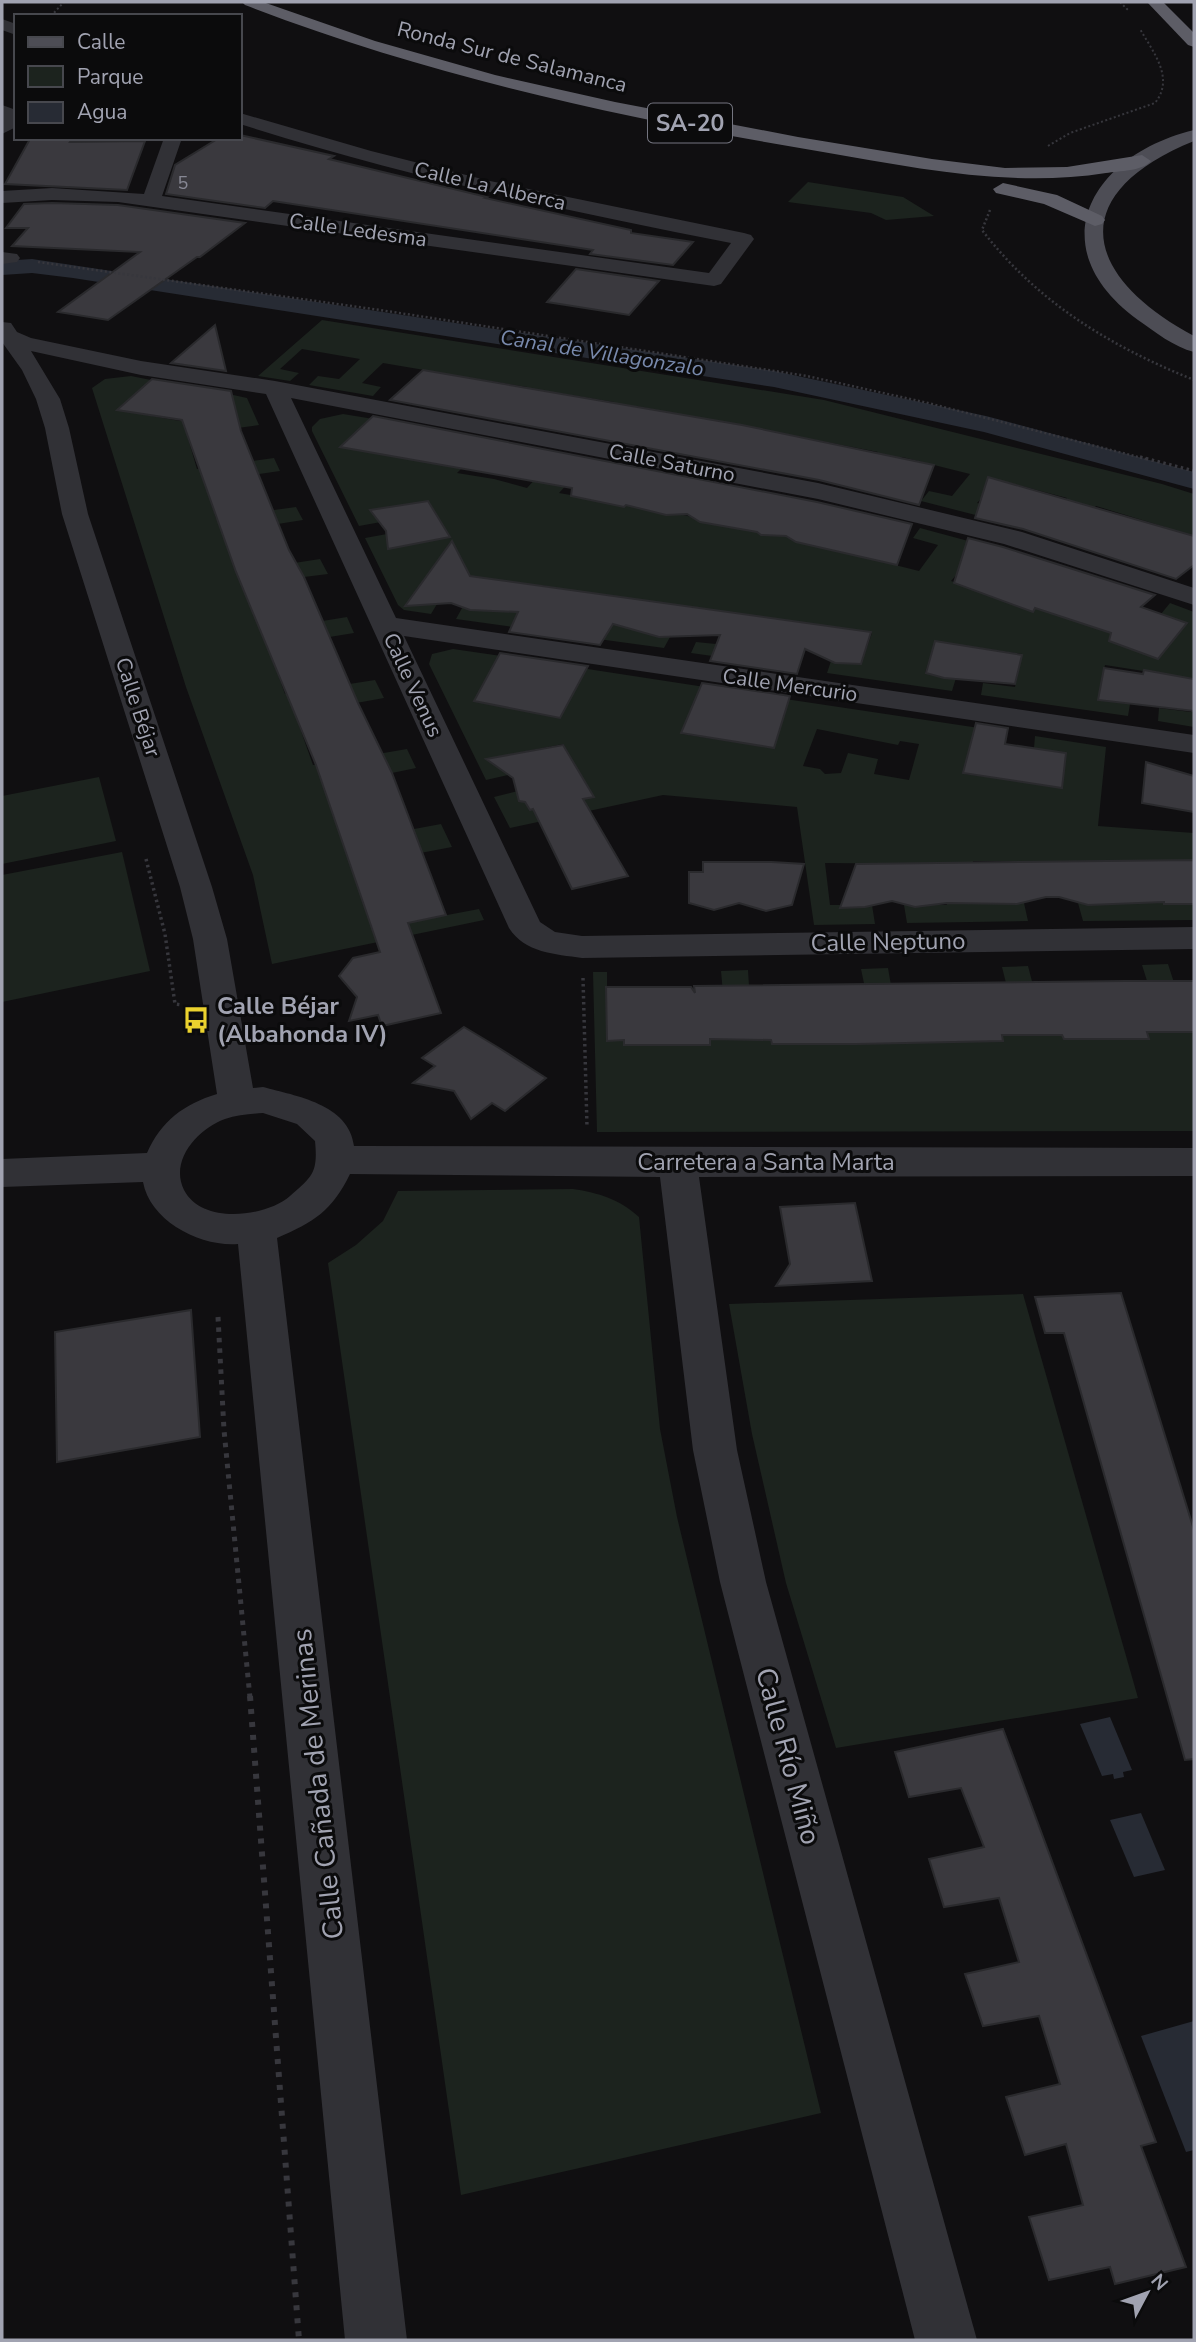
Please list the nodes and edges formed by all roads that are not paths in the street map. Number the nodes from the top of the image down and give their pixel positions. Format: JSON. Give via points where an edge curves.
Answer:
{"nodes":[{"id":1,"x":250,"y":2,"type":"edge"},
{"id":2,"x":1155,"y":2,"type":"edge"},
{"id":3,"x":230,"y":6,"type":"dead end"},
{"id":4,"x":2,"y":24,"type":"edge"},
{"id":5,"x":14,"y":40,"type":"edge"},
{"id":6,"x":1194,"y":42,"type":"edge"},
{"id":7,"x":2,"y":110,"type":"edge"},
{"id":8,"x":242,"y":119,"type":"edge"},
{"id":9,"x":2,"y":129,"type":"edge"},
{"id":10,"x":1194,"y":135,"type":"edge"},
{"id":11,"x":172,"y":140,"type":"edge"},
{"id":12,"x":1142,"y":160,"type":"junction"},
{"id":13,"x":2,"y":197,"type":"edge"},
{"id":14,"x":151,"y":201,"type":"junction"},
{"id":15,"x":1096,"y":220,"type":"junction"},
{"id":16,"x":714,"y":280,"type":"joint"},
{"id":17,"x":5,"y":331,"type":"edge"},
{"id":18,"x":1194,"y":345,"type":"edge"},
{"id":19,"x":60,"y":374,"type":"junction"},
{"id":20,"x":275,"y":388,"type":"junction"},
{"id":21,"x":1194,"y":597,"type":"edge"},
{"id":22,"x":385,"y":625,"type":"junction"},
{"id":23,"x":1194,"y":744,"type":"edge"},
{"id":24,"x":1194,"y":938,"type":"edge"},
{"id":25,"x":582,"y":959,"type":"joint"},
{"id":26,"x":236,"y":1102,"type":"junction"},
{"id":27,"x":338,"y":1160,"type":"junction"},
{"id":28,"x":1194,"y":1162,"type":"edge"},
{"id":29,"x":678,"y":1163,"type":"junction"},
{"id":30,"x":160,"y":1167,"type":"junction"},
{"id":31,"x":2,"y":1173,"type":"edge"},
{"id":32,"x":256,"y":1228,"type":"junction"},
{"id":33,"x":376,"y":2340,"type":"edge"},
{"id":34,"x":946,"y":2340,"type":"edge"}],
"edges":[{"from":1,"to":12,"type":"highway","name":"Ronda Sur de Salamanca","number":"SA-20","via":[[430,63],[656,116],[806,144],[1004,173],[1091,170]]},
{"from":2,"to":6,"type":"highway"},
{"from":3,"to":15,"type":"highway","name":"Ronda Sur de Salamanca","number":"SA-20","via":[[338,48],[505,94],[647,125],[1022,193],[1050,199]]},
{"from":4,"to":5,"type":"street"},
{"from":7,"to":9,"type":"street","via":[[13,120]]},
{"from":8,"to":16,"type":"street","name":"Calle La Alberca","via":[[476,184],[744,239]]},
{"from":10,"to":12,"type":"main road"},
{"from":11,"to":14,"type":"street"},
{"from":12,"to":15,"type":"main road","via":[[1101,198]]},
{"from":13,"to":14,"type":"street","name":"Calle Ledesma","via":[[88,194]]},
{"from":14,"to":16,"type":"street","name":"Calle Ledesma"},
{"from":15,"to":18,"type":"main road","via":[[1093,244],[1115,287],[1168,331]]},
{"from":17,"to":19,"type":"street","name":"Calle Béjar"},
{"from":17,"to":19,"type":"street","name":"Calle Saturno"},
{"from":19,"to":20,"type":"street","name":"Calle Saturno","via":[[141,368]]},
{"from":19,"to":26,"type":"street","name":"Calle Béjar","via":[[57,428],[75,514],[196,887],[210,939]]},
{"from":20,"to":21,"type":"street","name":"Calle Saturno","via":[[911,512],[1037,545]]},
{"from":20,"to":22,"type":"street","name":"Calle Venus"},
{"from":22,"to":23,"type":"street","name":"Calle Mercurio"},
{"from":22,"to":25,"type":"street","name":"Calle Venus","via":[[526,928]]},
{"from":24,"to":25,"type":"street","name":"Calle Neptuno"},
{"from":26,"to":27,"type":"street","via":[[263,1100],[302,1108],[331,1133]]},
{"from":26,"to":30,"type":"street","via":[[188,1124],[174,1137]]},
{"from":27,"to":29,"type":"street","name":"Carretera a Santa Marta"},
{"from":27,"to":32,"type":"street","via":[[331,1181],[309,1206],[286,1220]]},
{"from":28,"to":29,"type":"street","name":"Carretera a Santa Marta"},
{"from":29,"to":34,"type":"street","name":"Calle Río Miño","via":[[715,1450],[743,1582]]},
{"from":30,"to":31,"type":"street"},
{"from":30,"to":32,"type":"street","via":[[170,1202],[186,1216],[206,1226]]},
{"from":32,"to":33,"type":"street","name":"Calle Cañada de Merinas"}]}
